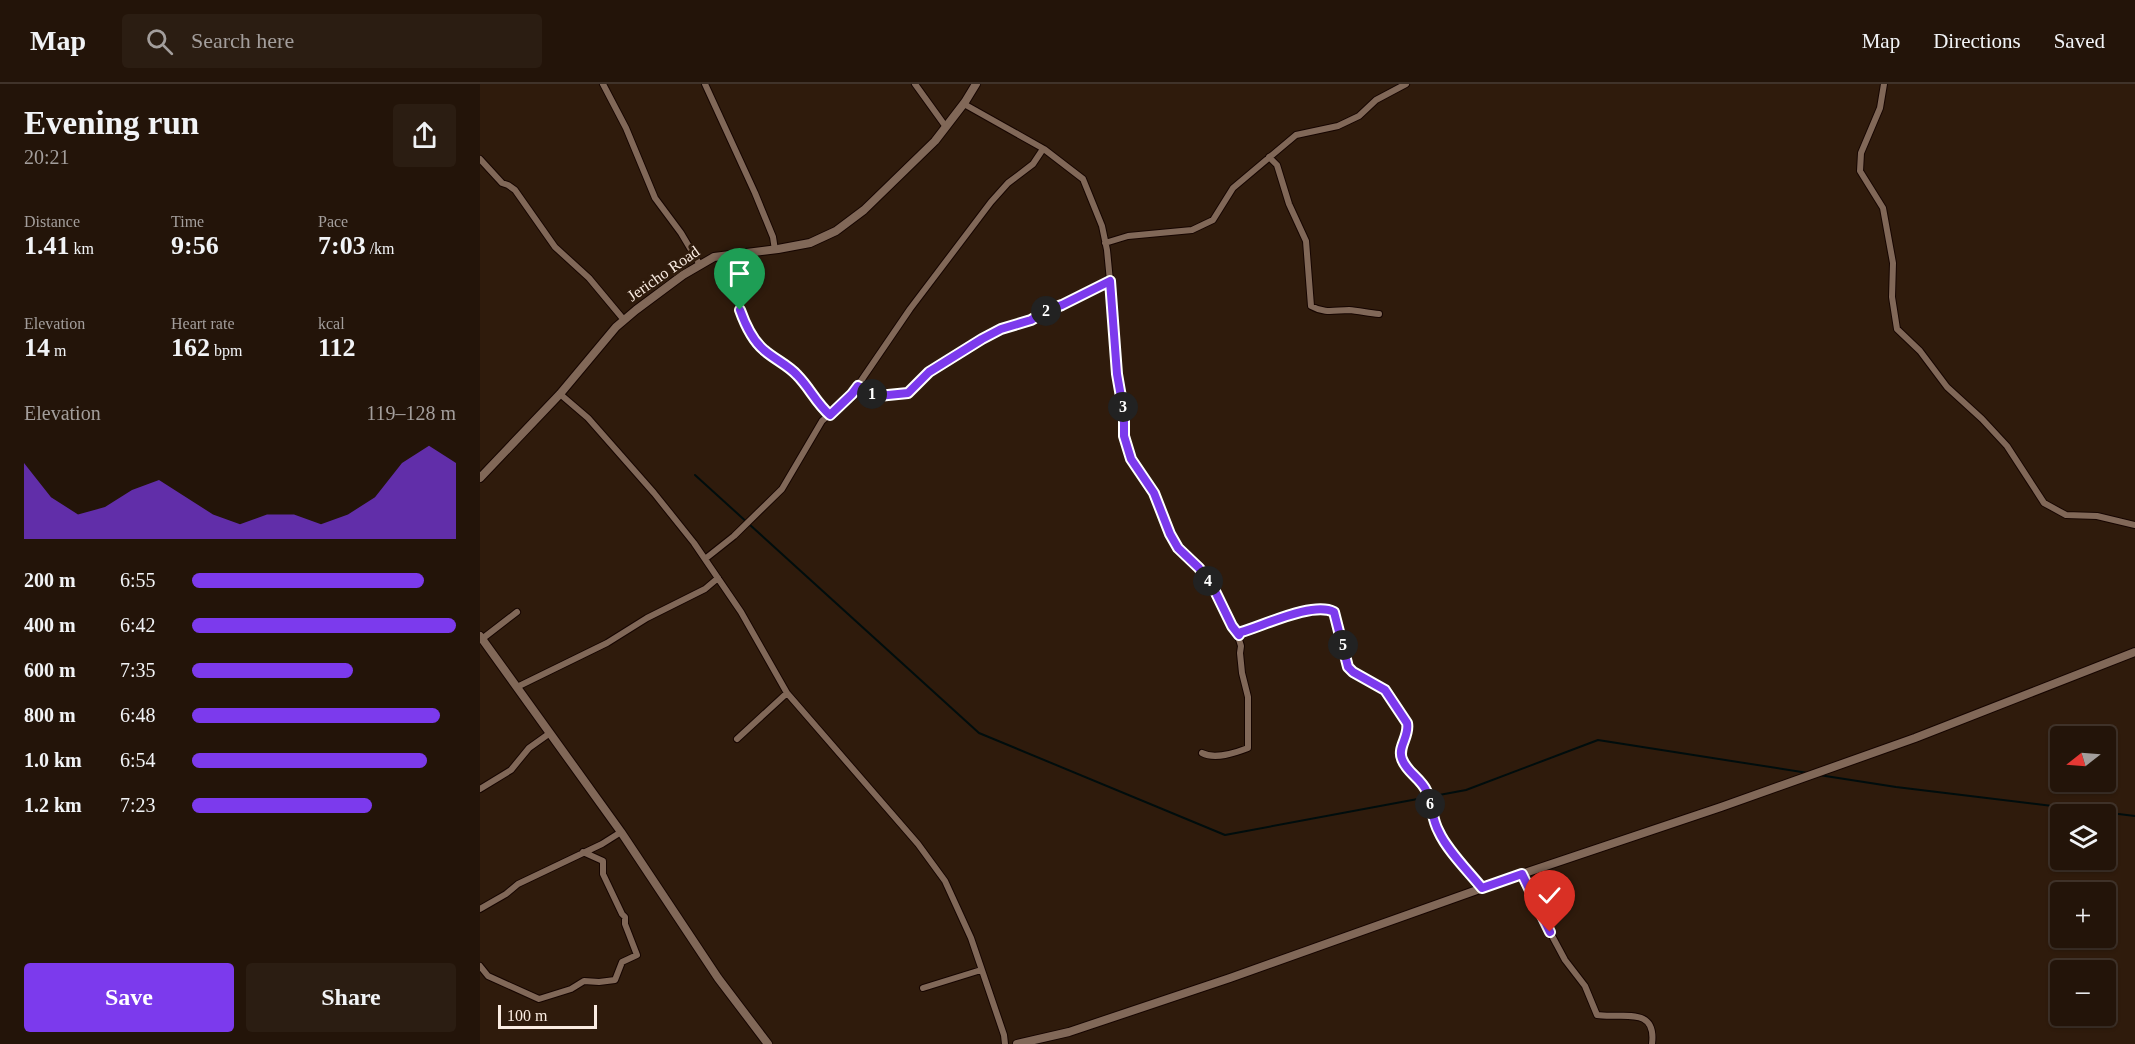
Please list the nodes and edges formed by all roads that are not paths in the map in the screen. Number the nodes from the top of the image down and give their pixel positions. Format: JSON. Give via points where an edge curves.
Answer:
{"nodes":[{"id":1,"x":603,"y":84,"type":"edge"},
{"id":2,"x":705,"y":84,"type":"edge"},
{"id":3,"x":915,"y":84,"type":"edge"},
{"id":4,"x":976,"y":84,"type":"edge"},
{"id":5,"x":1406,"y":84,"type":"edge"},
{"id":6,"x":1884,"y":84,"type":"edge"},
{"id":7,"x":964,"y":104,"type":"junction"},
{"id":8,"x":946,"y":127,"type":"junction"},
{"id":9,"x":1043,"y":148,"type":"junction"},
{"id":10,"x":1269,"y":157,"type":"junction"},
{"id":11,"x":480,"y":159,"type":"edge"},
{"id":12,"x":1105,"y":243,"type":"junction"},
{"id":13,"x":775,"y":250,"type":"junction"},
{"id":14,"x":722,"y":256,"type":"junction"},
{"id":15,"x":700,"y":265,"type":"junction"},
{"id":16,"x":1110,"y":281,"type":"junction"},
{"id":17,"x":1379,"y":314,"type":"dead end"},
{"id":18,"x":624,"y":320,"type":"junction"},
{"id":19,"x":858,"y":386,"type":"junction"},
{"id":20,"x":560,"y":394,"type":"junction"},
{"id":21,"x":830,"y":415,"type":"junction"},
{"id":22,"x":480,"y":478,"type":"edge"},
{"id":23,"x":2135,"y":525,"type":"edge"},
{"id":24,"x":705,"y":559,"type":"junction"},
{"id":25,"x":718,"y":578,"type":"junction"},
{"id":26,"x":517,"y":612,"type":"dead end"},
{"id":27,"x":1239,"y":635,"type":"junction"},
{"id":28,"x":481,"y":638,"type":"edge"},
{"id":29,"x":2135,"y":652,"type":"edge"},
{"id":30,"x":517,"y":687,"type":"junction"},
{"id":31,"x":787,"y":693,"type":"junction"},
{"id":32,"x":550,"y":733,"type":"junction"},
{"id":33,"x":737,"y":739,"type":"dead end"},
{"id":34,"x":1202,"y":753,"type":"dead end"},
{"id":35,"x":480,"y":789,"type":"edge"},
{"id":36,"x":621,"y":832,"type":"junction"},
{"id":37,"x":583,"y":852,"type":"junction"},
{"id":38,"x":1522,"y":874,"type":"junction"},
{"id":39,"x":1482,"y":888,"type":"junction"},
{"id":40,"x":480,"y":909,"type":"edge"},
{"id":41,"x":480,"y":966,"type":"edge"},
{"id":42,"x":981,"y":970,"type":"junction"},
{"id":43,"x":923,"y":988,"type":"dead end"},
{"id":44,"x":768,"y":1044,"type":"edge"},
{"id":45,"x":1005,"y":1044,"type":"edge"},
{"id":46,"x":1017,"y":1044,"type":"edge"},
{"id":47,"x":1652,"y":1044,"type":"edge"}],
"edges":[{"from":1,"to":15,"type":"street","via":[[655,198]]},
{"from":2,"to":13,"type":"street","via":[[755,193]]},
{"from":3,"to":8,"type":"street"},
{"from":4,"to":7,"type":"main road","name":"Jericho Road"},
{"from":5,"to":10,"type":"street","via":[[1338,126],[1296,135]]},
{"from":6,"to":23,"type":"street","via":[[1880,108],[1861,153],[1860,171],[1882,208],[1893,264],[1892,297],[1898,329],[1947,387],[2007,446],[2044,503],[2066,515],[2097,516]]},
{"from":7,"to":8,"type":"main road","name":"Jericho Road"},
{"from":7,"to":9,"type":"street"},
{"from":8,"to":13,"type":"main road","name":"Jericho Road","via":[[864,210],[845,224],[810,243]]},
{"from":9,"to":12,"type":"street","via":[[1083,179]]},
{"from":9,"to":19,"type":"street","via":[[1033,164],[991,202]]},
{"from":10,"to":12,"type":"street","via":[[1233,188],[1213,220],[1192,230],[1128,236]]},
{"from":10,"to":17,"type":"street","via":[[1276,165],[1306,241],[1311,306],[1332,312]]},
{"from":11,"to":18,"type":"street","via":[[502,183],[515,190],[555,247],[589,278]]},
{"from":12,"to":16,"type":"street"},
{"from":13,"to":14,"type":"main road","name":"Jericho Road"},
{"from":14,"to":15,"type":"main road","name":"Jericho Road"},
{"from":14,"to":21,"type":"street","via":[[747,329],[762,349],[795,372]]},
{"from":15,"to":18,"type":"main road","name":"Jericho Road"},
{"from":16,"to":19,"type":"street","via":[[982,339],[929,372],[908,393],[878,396]]},
{"from":16,"to":27,"type":"street","via":[[1124,436],[1131,459],[1154,493],[1178,548],[1214,589]]},
{"from":18,"to":20,"type":"main road","name":"Jericho Road"},
{"from":19,"to":21,"type":"street"},
{"from":20,"to":22,"type":"main road","name":"Jericho Road"},
{"from":20,"to":24,"type":"street","via":[[603,434]]},
{"from":21,"to":24,"type":"street","via":[[822,421],[782,489],[735,536]]},
{"from":24,"to":25,"type":"street"},
{"from":25,"to":30,"type":"street","via":[[607,643]]},
{"from":25,"to":31,"type":"street"},
{"from":26,"to":28,"type":"street"},
{"from":27,"to":34,"type":"street","via":[[1248,697],[1248,748],[1223,755]]},
{"from":27,"to":39,"type":"street","via":[[1272,619],[1317,610],[1334,612],[1348,667],[1385,690],[1402,715],[1408,729],[1400,752],[1402,759],[1427,792],[1439,834]]},
{"from":28,"to":30,"type":"main road"},
{"from":29,"to":38,"type":"main road","via":[[1915,738]]},
{"from":30,"to":32,"type":"main road"},
{"from":31,"to":33,"type":"street"},
{"from":31,"to":42,"type":"street","via":[[918,844],[945,881]]},
{"from":32,"to":35,"type":"street","via":[[529,748],[511,770]]},
{"from":32,"to":36,"type":"main road"},
{"from":36,"to":37,"type":"street"},
{"from":36,"to":44,"type":"main road","via":[[718,978]]},
{"from":37,"to":40,"type":"street","via":[[518,884]]},
{"from":37,"to":41,"type":"street","via":[[603,861],[603,874],[625,917],[637,955],[622,962],[615,980],[584,981],[538,999],[488,976]]},
{"from":38,"to":39,"type":"main road"},
{"from":38,"to":47,"type":"street","via":[[1565,960],[1585,986],[1597,1015],[1645,1019],[1651,1026]]},
{"from":39,"to":46,"type":"main road","via":[[1069,1032]]},
{"from":42,"to":43,"type":"street"},
{"from":42,"to":45,"type":"street"}]}
